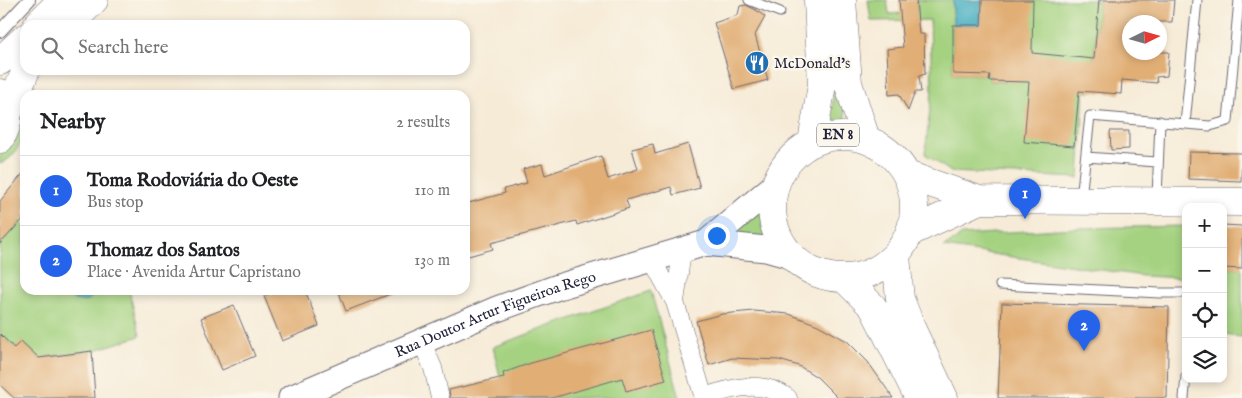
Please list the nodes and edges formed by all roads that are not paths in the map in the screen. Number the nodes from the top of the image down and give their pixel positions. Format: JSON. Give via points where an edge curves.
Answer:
{"nodes":[{"id":1,"x":29,"y":0,"type":"edge"},
{"id":2,"x":62,"y":0,"type":"edge"},
{"id":3,"x":94,"y":0,"type":"edge"},
{"id":4,"x":750,"y":0,"type":"edge"},
{"id":5,"x":818,"y":0,"type":"edge"},
{"id":6,"x":842,"y":0,"type":"edge"},
{"id":7,"x":1196,"y":0,"type":"edge"},
{"id":8,"x":1239,"y":0,"type":"edge"},
{"id":9,"x":780,"y":12,"type":"dead end"},
{"id":10,"x":42,"y":20,"type":"edge"},
{"id":11,"x":74,"y":20,"type":"edge"},
{"id":12,"x":0,"y":31,"type":"edge"},
{"id":13,"x":20,"y":43,"type":"edge"},
{"id":14,"x":0,"y":61,"type":"edge"},
{"id":15,"x":23,"y":75,"type":"edge"},
{"id":16,"x":4,"y":103,"type":"edge"},
{"id":17,"x":1160,"y":121,"type":"junction"},
{"id":18,"x":1185,"y":124,"type":"junction"},
{"id":19,"x":0,"y":139,"type":"edge"},
{"id":20,"x":866,"y":139,"type":"junction"},
{"id":21,"x":812,"y":142,"type":"junction"},
{"id":22,"x":1086,"y":157,"type":"junction"},
{"id":23,"x":1157,"y":162,"type":"junction"},
{"id":24,"x":907,"y":175,"type":"junction"},
{"id":25,"x":775,"y":185,"type":"junction"},
{"id":26,"x":979,"y":200,"type":"junction"},
{"id":27,"x":1080,"y":201,"type":"junction"},
{"id":28,"x":1157,"y":201,"type":"junction"},
{"id":29,"x":1225,"y":203,"type":"edge"},
{"id":30,"x":910,"y":232,"type":"junction"},
{"id":31,"x":706,"y":243,"type":"junction"},
{"id":32,"x":682,"y":251,"type":"junction"},
{"id":33,"x":791,"y":256,"type":"junction"},
{"id":34,"x":896,"y":256,"type":"junction"},
{"id":35,"x":652,"y":260,"type":"junction"},
{"id":36,"x":845,"y":279,"type":"junction"},
{"id":37,"x":1000,"y":285,"type":"dead end"},
{"id":38,"x":1182,"y":293,"type":"edge"},
{"id":39,"x":675,"y":302,"type":"junction"},
{"id":40,"x":422,"y":340,"type":"junction"},
{"id":41,"x":1185,"y":383,"type":"edge"},
{"id":42,"x":704,"y":397,"type":"edge"},
{"id":43,"x":291,"y":398,"type":"edge"},
{"id":44,"x":440,"y":398,"type":"edge"},
{"id":45,"x":788,"y":398,"type":"edge"},
{"id":46,"x":919,"y":398,"type":"edge"},
{"id":47,"x":944,"y":398,"type":"edge"},
{"id":48,"x":1184,"y":398,"type":"edge"}],
"edges":[{"from":1,"to":12,"type":"street"},
{"from":2,"to":10,"type":"main road"},
{"from":3,"to":11,"type":"main road"},
{"from":4,"to":9,"type":"lane"},
{"from":5,"to":21,"type":"main road","via":[[822,85]]},
{"from":6,"to":20,"type":"main road","via":[[848,84]]},
{"from":7,"to":18,"type":"lane"},
{"from":8,"to":18,"type":"lane","via":[[1228,121],[1210,126]]},
{"from":13,"to":14,"type":"main road"},
{"from":15,"to":16,"type":"main road"},
{"from":16,"to":19,"type":"main road","via":[[5,132]]},
{"from":17,"to":18,"type":"lane"},
{"from":17,"to":22,"type":"lane","via":[[1090,116]]},
{"from":17,"to":23,"type":"lane"},
{"from":20,"to":21,"type":"main road","number":"EN 8","via":[[839,135]]},
{"from":20,"to":24,"type":"main road","number":"EN 8","via":[[890,153]]},
{"from":21,"to":25,"type":"main road","number":"EN 8","via":[[789,159]]},
{"from":22,"to":23,"type":"lane"},
{"from":22,"to":27,"type":"lane"},
{"from":23,"to":28,"type":"lane"},
{"from":24,"to":26,"type":"main road"},
{"from":24,"to":30,"type":"main road","number":"EN 8","via":[[914,202]]},
{"from":25,"to":31,"type":"main road","name":"Rua Doutor Artur Figueiroa Rego","number":"EN 8"},
{"from":25,"to":33,"type":"main road","number":"EN 8","via":[[772,197],[774,222],[783,246]]},
{"from":26,"to":27,"type":"main road"},
{"from":26,"to":30,"type":"main road"},
{"from":27,"to":28,"type":"main road"},
{"from":28,"to":29,"type":"main road"},
{"from":30,"to":34,"type":"main road","number":"EN 8"},
{"from":31,"to":32,"type":"main road","name":"Rua Doutor Artur Figueiroa Rego","number":"EN 8"},
{"from":31,"to":33,"type":"main road","name":"Rua Doutor Artur Figueiroa Rego","number":"EN 8","via":[[766,249]]},
{"from":32,"to":35,"type":"main road","name":"Rua Doutor Artur Figueiroa Rego","number":"EN 8"},
{"from":32,"to":39,"type":"street"},
{"from":33,"to":36,"type":"main road","number":"EN 8","via":[[816,273]]},
{"from":34,"to":36,"type":"main road","number":"EN 8","via":[[870,273]]},
{"from":34,"to":47,"type":"main road","via":[[900,299]]},
{"from":35,"to":39,"type":"street"},
{"from":35,"to":40,"type":"main road","name":"Rua Doutor Artur Figueiroa Rego","number":"EN 8","via":[[531,296]]},
{"from":36,"to":46,"type":"main road","via":[[872,307]]},
{"from":37,"to":38,"type":"lane"},
{"from":39,"to":42,"type":"street"},
{"from":40,"to":43,"type":"main road","name":"Rua Doutor Artur Figueiroa Rego","number":"EN 8"},
{"from":40,"to":44,"type":"street"},
{"from":41,"to":48,"type":"lane"},
{"from":42,"to":45,"type":"street","via":[[728,389],[755,386]]}]}
